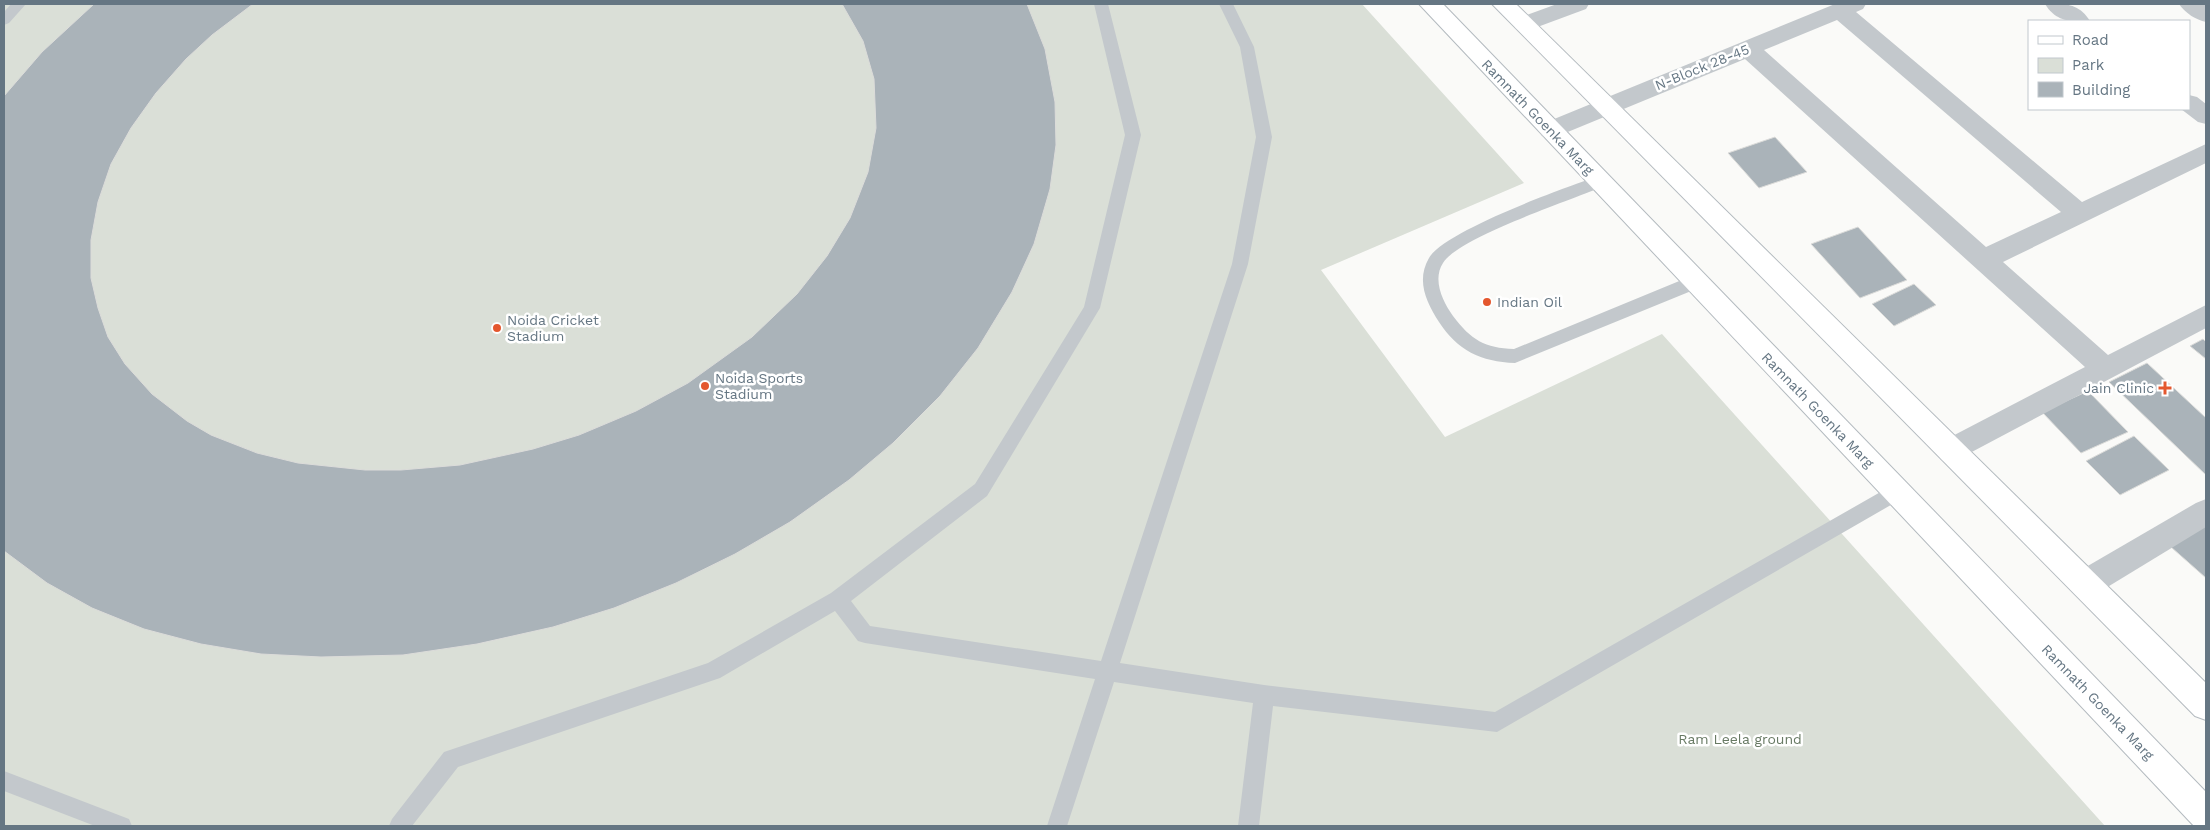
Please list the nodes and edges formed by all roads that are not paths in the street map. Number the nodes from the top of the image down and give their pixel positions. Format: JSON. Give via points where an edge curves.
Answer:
{"nodes":[{"id":1,"x":19,"y":4,"type":"edge"},
{"id":2,"x":1101,"y":4,"type":"edge"},
{"id":3,"x":1226,"y":4,"type":"edge"},
{"id":4,"x":1430,"y":4,"type":"edge"},
{"id":5,"x":1503,"y":4,"type":"edge"},
{"id":6,"x":1578,"y":4,"type":"edge"},
{"id":7,"x":2056,"y":4,"type":"edge"},
{"id":8,"x":2190,"y":4,"type":"edge"},
{"id":9,"x":1848,"y":7,"type":"edge"},
{"id":10,"x":2206,"y":15,"type":"edge"},
{"id":11,"x":4,"y":20,"type":"edge"},
{"id":12,"x":2078,"y":20,"type":"edge"},
{"id":13,"x":1524,"y":24,"type":"junction"},
{"id":14,"x":1747,"y":48,"type":"junction"},
{"id":15,"x":2190,"y":104,"type":"edge"},
{"id":16,"x":1606,"y":106,"type":"junction"},
{"id":17,"x":2206,"y":116,"type":"edge"},
{"id":18,"x":1550,"y":130,"type":"junction"},
{"id":19,"x":2206,"y":153,"type":"edge"},
{"id":20,"x":1599,"y":182,"type":"junction"},
{"id":21,"x":2080,"y":214,"type":"junction"},
{"id":22,"x":1983,"y":260,"type":"junction"},
{"id":23,"x":1695,"y":282,"type":"junction"},
{"id":24,"x":2206,"y":316,"type":"edge"},
{"id":25,"x":2106,"y":370,"type":"junction"},
{"id":26,"x":1951,"y":451,"type":"junction"},
{"id":27,"x":1897,"y":492,"type":"junction"},
{"id":28,"x":2206,"y":512,"type":"edge"},
{"id":29,"x":2085,"y":584,"type":"junction"},
{"id":30,"x":838,"y":599,"type":"junction"},
{"id":31,"x":1107,"y":670,"type":"junction"},
{"id":32,"x":1264,"y":695,"type":"junction"},
{"id":33,"x":2206,"y":706,"type":"edge"},
{"id":34,"x":4,"y":781,"type":"edge"},
{"id":35,"x":2206,"y":816,"type":"edge"},
{"id":36,"x":122,"y":826,"type":"edge"},
{"id":37,"x":399,"y":826,"type":"edge"},
{"id":38,"x":1057,"y":826,"type":"edge"},
{"id":39,"x":1249,"y":826,"type":"edge"}],
"edges":[{"from":1,"to":11,"type":"lane"},
{"from":2,"to":30,"type":"lane","via":[[1132,135],[1092,308],[981,490]]},
{"from":3,"to":31,"type":"lane","via":[[1247,47],[1264,137],[1240,264]]},
{"from":4,"to":18,"type":"street","name":"Ramnath Goenka Marg"},
{"from":5,"to":13,"type":"street"},
{"from":6,"to":13,"type":"street"},
{"from":7,"to":12,"type":"street"},
{"from":8,"to":10,"type":"street"},
{"from":9,"to":14,"type":"street","name":"N-Block 28-45"},
{"from":9,"to":21,"type":"street"},
{"from":13,"to":16,"type":"street"},
{"from":14,"to":16,"type":"street","name":"N-Block 28-45"},
{"from":14,"to":22,"type":"street"},
{"from":15,"to":17,"type":"street"},
{"from":16,"to":18,"type":"street","name":"N-Block 28-45"},
{"from":16,"to":26,"type":"street"},
{"from":18,"to":20,"type":"street","name":"Ramnath Goenka Marg"},
{"from":19,"to":21,"type":"street"},
{"from":20,"to":23,"type":"street","name":"Ramnath Goenka Marg"},
{"from":20,"to":23,"type":"lane","via":[[1460,240],[1436,260],[1430,274],[1431,291],[1439,310],[1461,340],[1496,356],[1515,356]]},
{"from":21,"to":22,"type":"street"},
{"from":22,"to":25,"type":"street"},
{"from":23,"to":27,"type":"street","name":"Ramnath Goenka Marg"},
{"from":24,"to":25,"type":"street"},
{"from":25,"to":26,"type":"street"},
{"from":26,"to":29,"type":"street"},
{"from":27,"to":32,"type":"lane","via":[[1497,722]]},
{"from":27,"to":35,"type":"street","name":"Ramnath Goenka Marg"},
{"from":28,"to":29,"type":"street"},
{"from":29,"to":33,"type":"street"},
{"from":30,"to":31,"type":"lane","via":[[865,634]]},
{"from":30,"to":37,"type":"lane","via":[[713,671],[451,759]]},
{"from":31,"to":32,"type":"lane"},
{"from":31,"to":38,"type":"lane"},
{"from":32,"to":39,"type":"lane"},
{"from":34,"to":36,"type":"lane"}]}
